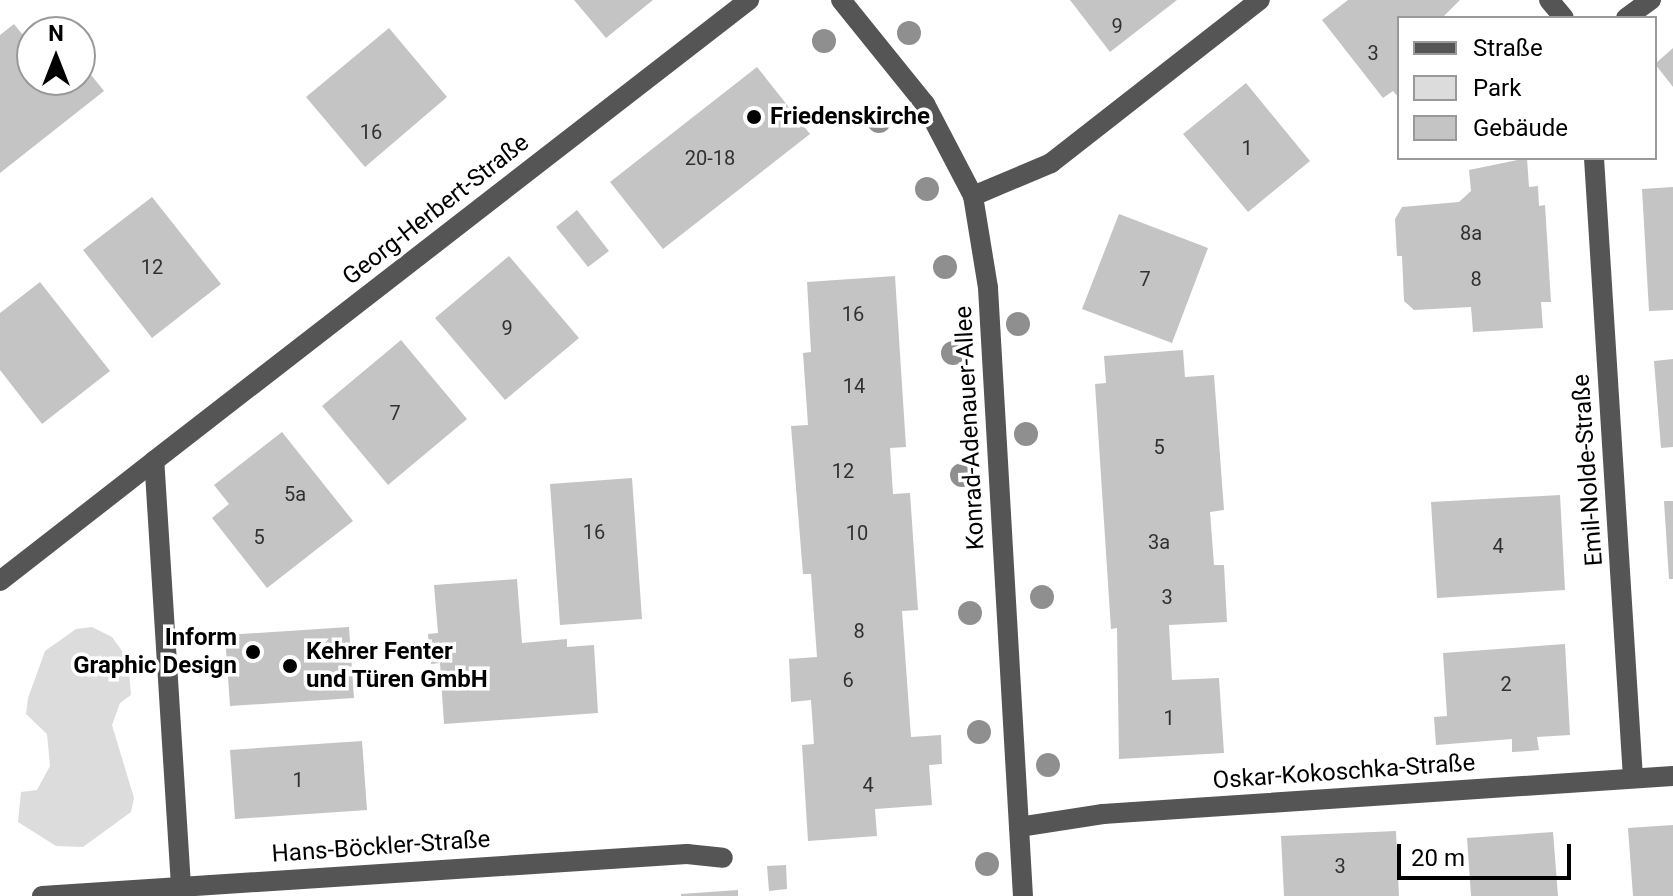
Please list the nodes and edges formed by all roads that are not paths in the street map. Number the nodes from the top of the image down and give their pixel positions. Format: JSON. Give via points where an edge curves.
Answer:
{"nodes":[{"id":1,"x":749,"y":0,"type":"edge"},
{"id":2,"x":841,"y":0,"type":"edge"},
{"id":3,"x":1260,"y":0,"type":"edge"},
{"id":4,"x":1549,"y":0,"type":"edge"},
{"id":5,"x":1651,"y":0,"type":"edge"},
{"id":6,"x":1562,"y":16,"type":"edge"},
{"id":7,"x":1629,"y":16,"type":"edge"},
{"id":8,"x":1594,"y":160,"type":"edge"},
{"id":9,"x":973,"y":196,"type":"junction"},
{"id":10,"x":154,"y":461,"type":"junction"},
{"id":11,"x":0,"y":581,"type":"edge"},
{"id":12,"x":1673,"y":776,"type":"edge"},
{"id":13,"x":1633,"y":778,"type":"junction"},
{"id":14,"x":1019,"y":827,"type":"junction"},
{"id":15,"x":723,"y":858,"type":"dead end"},
{"id":16,"x":181,"y":886,"type":"junction"},
{"id":17,"x":42,"y":896,"type":"edge"},
{"id":18,"x":1023,"y":896,"type":"edge"}],
"edges":[{"from":1,"to":10,"type":"street","name":"Georg-Herbert-Straße"},
{"from":2,"to":9,"type":"street","name":"Konrad-Adenauer-Allee","via":[[925,104]]},
{"from":3,"to":9,"type":"street","via":[[1051,163]]},
{"from":4,"to":6,"type":"street"},
{"from":5,"to":7,"type":"street"},
{"from":8,"to":13,"type":"street","name":"Emil-Nolde-Straße"},
{"from":9,"to":14,"type":"street","name":"Konrad-Adenauer-Allee","via":[[988,288]]},
{"from":10,"to":11,"type":"street","name":"Georg-Herbert-Straße"},
{"from":10,"to":16,"type":"street"},
{"from":12,"to":13,"type":"street","name":"Oskar-Kokoschka-Straße"},
{"from":13,"to":14,"type":"street","name":"Oskar-Kokoschka-Straße","via":[[1103,814]]},
{"from":14,"to":18,"type":"street","name":"Konrad-Adenauer-Allee"},
{"from":15,"to":16,"type":"street","name":"Hans-Böckler-Straße","via":[[687,854]]},
{"from":16,"to":17,"type":"street","name":"Hans-Böckler-Straße"}]}
